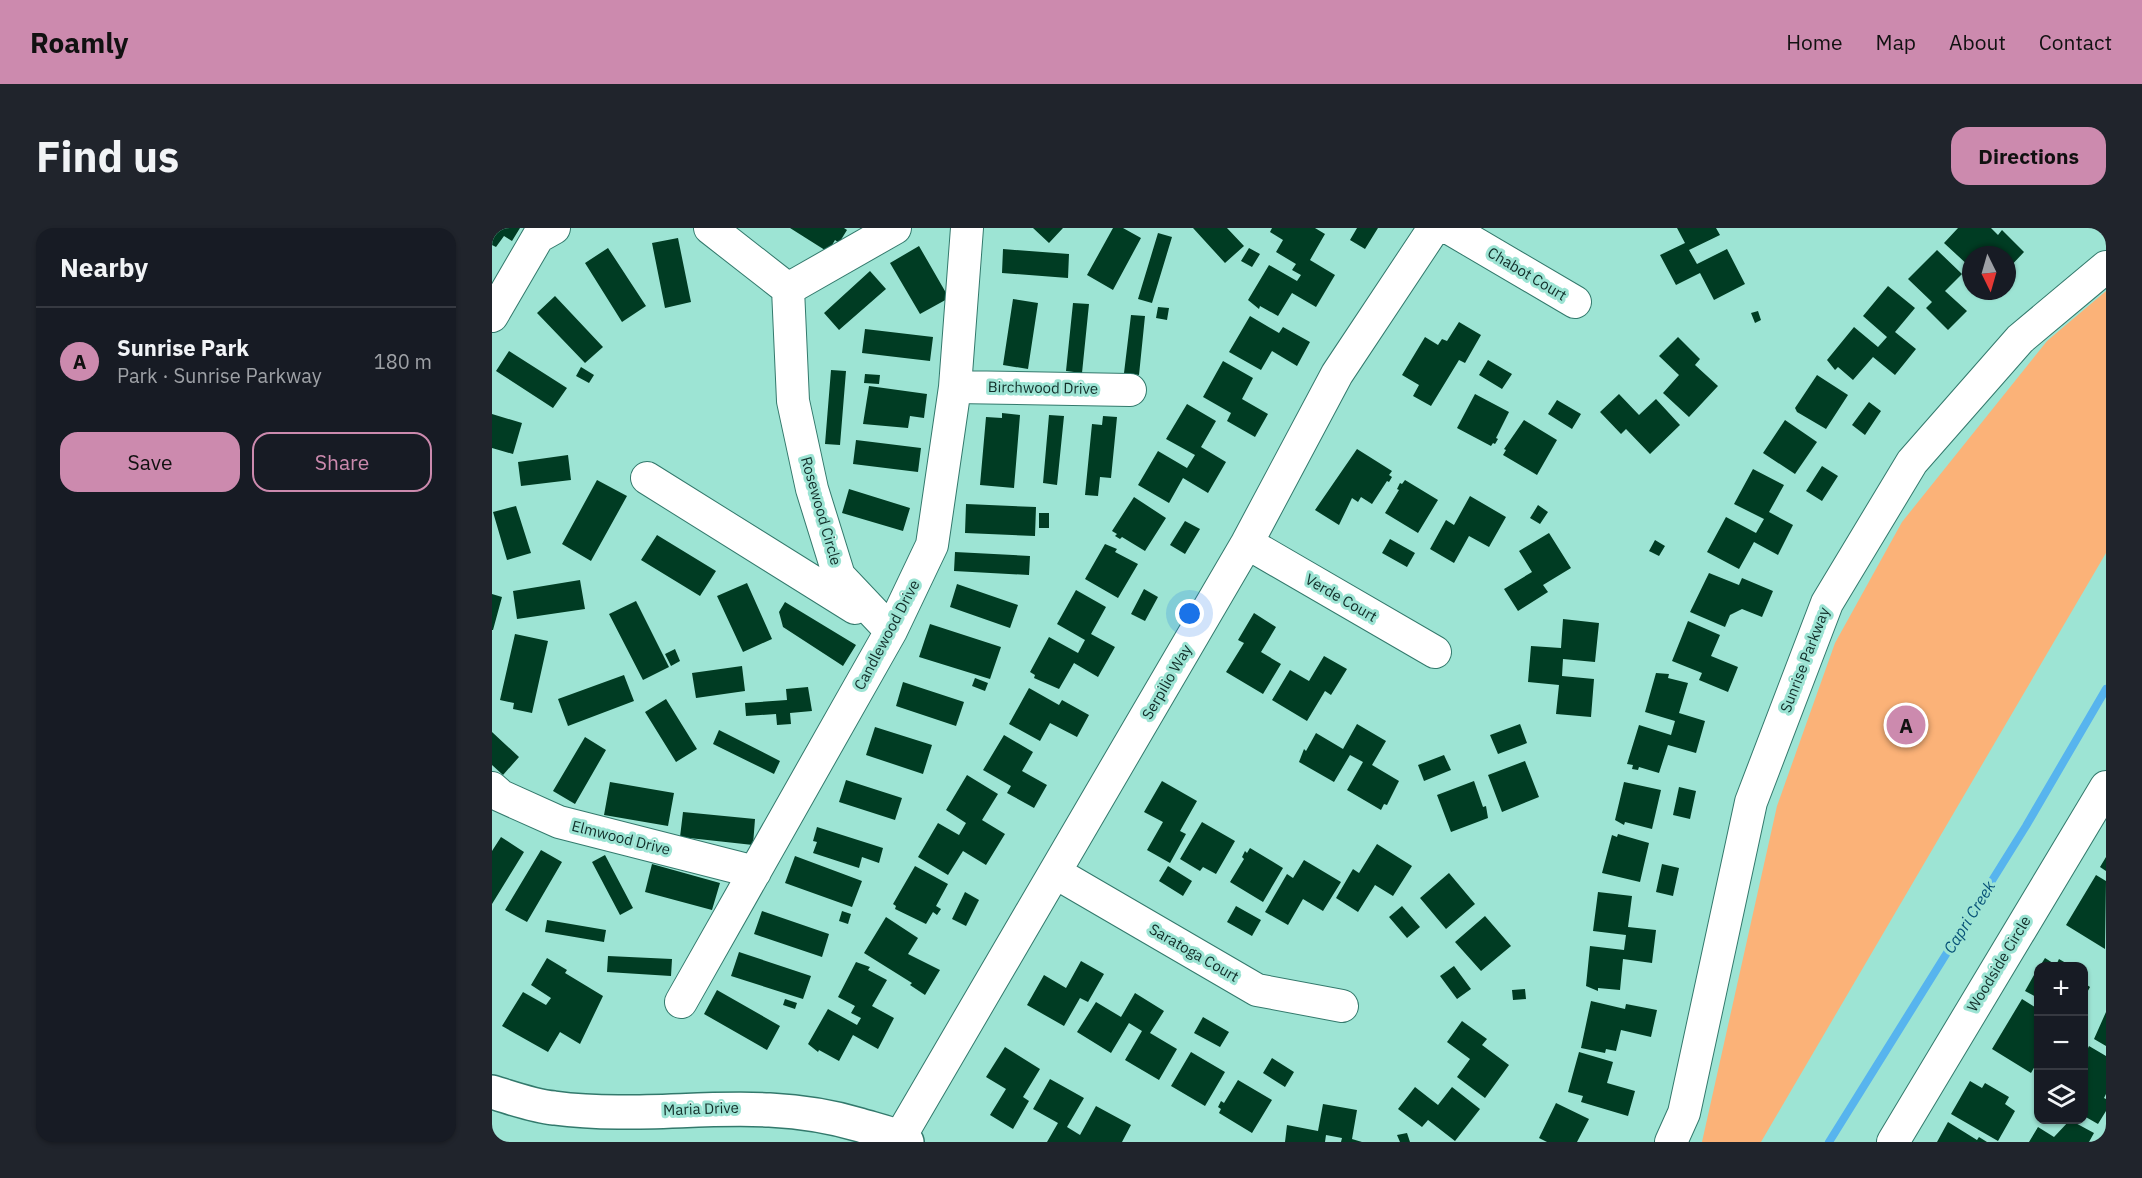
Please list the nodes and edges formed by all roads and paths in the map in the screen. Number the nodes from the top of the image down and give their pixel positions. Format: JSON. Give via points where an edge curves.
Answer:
{"nodes":[{"id":1,"x":554,"y":228,"type":"edge"},
{"id":2,"x":710,"y":228,"type":"edge"},
{"id":3,"x":895,"y":228,"type":"edge"},
{"id":4,"x":967,"y":228,"type":"edge"},
{"id":5,"x":1434,"y":228,"type":"edge"},
{"id":6,"x":1449,"y":228,"type":"edge"},
{"id":7,"x":2106,"y":267,"type":"edge"},
{"id":8,"x":788,"y":289,"type":"junction"},
{"id":9,"x":1575,"y":302,"type":"dead end"},
{"id":10,"x":492,"y":316,"type":"edge"},
{"id":11,"x":955,"y":387,"type":"junction"},
{"id":12,"x":1130,"y":390,"type":"dead end"},
{"id":13,"x":647,"y":477,"type":"dead end"},
{"id":14,"x":1247,"y":543,"type":"junction"},
{"id":15,"x":891,"y":631,"type":"junction"},
{"id":16,"x":1436,"y":652,"type":"dead end"},
{"id":17,"x":2106,"y":787,"type":"edge"},
{"id":18,"x":492,"y":788,"type":"edge"},
{"id":19,"x":755,"y":873,"type":"junction"},
{"id":20,"x":1056,"y":873,"type":"junction"},
{"id":21,"x":681,"y":1002,"type":"dead end"},
{"id":22,"x":1342,"y":1006,"type":"dead end"},
{"id":23,"x":492,"y":1092,"type":"edge"},
{"id":24,"x":904,"y":1140,"type":"edge"},
{"id":25,"x":1671,"y":1142,"type":"edge"},
{"id":26,"x":1893,"y":1142,"type":"edge"}],
"edges":[{"from":1,"to":10,"type":"street","via":[[538,237]]},
{"from":2,"to":8,"type":"street"},
{"from":3,"to":8,"type":"street"},
{"from":4,"to":11,"type":"street","name":"Candlewood Drive"},
{"from":5,"to":14,"type":"street","name":"Serpilio Way","via":[[1337,374]]},
{"from":6,"to":9,"type":"street","name":"Chabot Court"},
{"from":7,"to":25,"type":"street","name":"Sunrise Parkway","via":[[2020,339],[1912,462],[1827,603],[1751,802],[1684,1113]]},
{"from":8,"to":15,"type":"street","name":"Rosewood Circle","via":[[793,401],[812,489],[839,576]]},
{"from":11,"to":12,"type":"street","name":"Birchwood Drive"},
{"from":11,"to":15,"type":"street","name":"Candlewood Drive","via":[[932,545]]},
{"from":13,"to":15,"type":"street","name":"Rosewood Circle"},
{"from":14,"to":16,"type":"street","name":"Verde Court"},
{"from":14,"to":20,"type":"street","name":"Serpilio Way"},
{"from":15,"to":19,"type":"street","name":"Candlewood Drive"},
{"from":17,"to":26,"type":"street","name":"Woodside Circle"},
{"from":18,"to":19,"type":"street","name":"Elmwood Drive","via":[[560,822]]},
{"from":19,"to":21,"type":"street","name":"Candlewood Drive"},
{"from":20,"to":22,"type":"street","name":"Saratoga Court","via":[[1257,990]]},
{"from":20,"to":24,"type":"street","name":"Serpilio Way"},
{"from":23,"to":24,"type":"street","name":"Maria Drive","via":[[554,1108],[627,1112],[723,1107],[782,1109],[829,1116]]}]}
